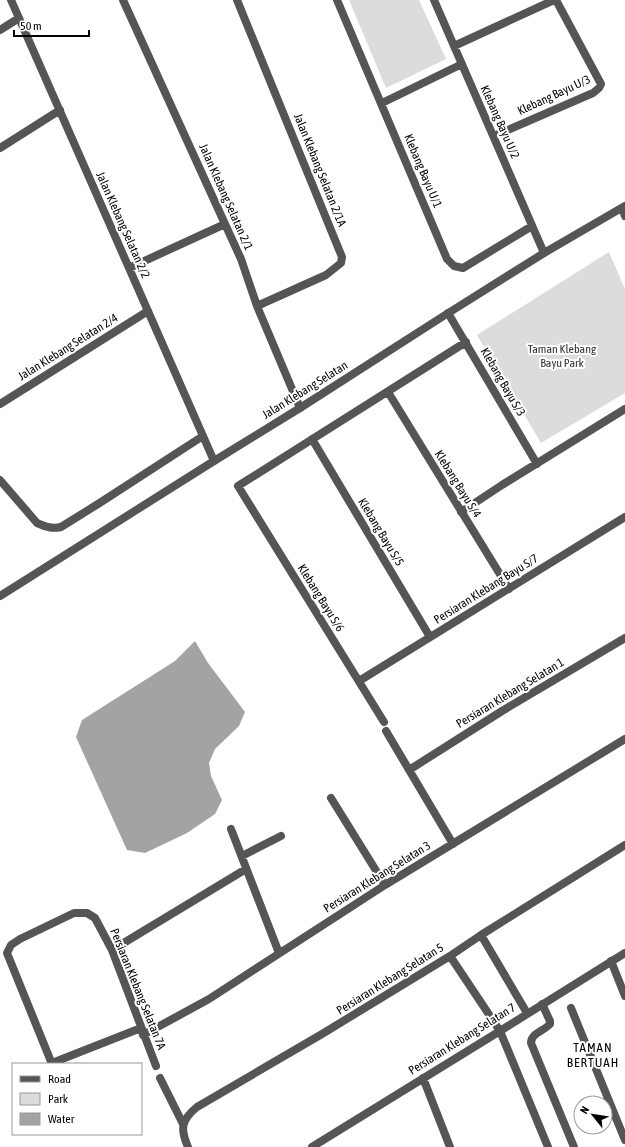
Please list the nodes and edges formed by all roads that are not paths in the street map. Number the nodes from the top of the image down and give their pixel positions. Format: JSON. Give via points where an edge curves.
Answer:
{"nodes":[{"id":1,"x":11,"y":0,"type":"edge"},
{"id":2,"x":123,"y":0,"type":"edge"},
{"id":3,"x":237,"y":0,"type":"edge"},
{"id":4,"x":337,"y":0,"type":"edge"},
{"id":5,"x":434,"y":0,"type":"edge"},
{"id":6,"x":555,"y":0,"type":"edge"},
{"id":7,"x":19,"y":18,"type":"junction"},
{"id":8,"x":0,"y":30,"type":"edge"},
{"id":9,"x":454,"y":46,"type":"junction"},
{"id":10,"x":462,"y":64,"type":"junction"},
{"id":11,"x":382,"y":103,"type":"junction"},
{"id":12,"x":60,"y":110,"type":"junction"},
{"id":13,"x":494,"y":136,"type":"junction"},
{"id":14,"x":0,"y":148,"type":"edge"},
{"id":15,"x":624,"y":210,"type":"edge"},
{"id":16,"x":226,"y":224,"type":"junction"},
{"id":17,"x":532,"y":226,"type":"junction"},
{"id":18,"x":544,"y":253,"type":"junction"},
{"id":19,"x":129,"y":268,"type":"junction"},
{"id":20,"x":257,"y":306,"type":"junction"},
{"id":21,"x":148,"y":311,"type":"junction"},
{"id":22,"x":448,"y":313,"type":"junction"},
{"id":23,"x":466,"y":342,"type":"junction"},
{"id":24,"x":388,"y":392,"type":"junction"},
{"id":25,"x":0,"y":404,"type":"edge"},
{"id":26,"x":300,"y":408,"type":"junction"},
{"id":27,"x":625,"y":409,"type":"edge"},
{"id":28,"x":203,"y":436,"type":"junction"},
{"id":29,"x":312,"y":439,"type":"junction"},
{"id":30,"x":214,"y":461,"type":"junction"},
{"id":31,"x":537,"y":464,"type":"junction"},
{"id":32,"x":0,"y":480,"type":"edge"},
{"id":33,"x":461,"y":512,"type":"junction"},
{"id":34,"x":625,"y":517,"type":"edge"},
{"id":35,"x":509,"y":588,"type":"junction"},
{"id":36,"x":0,"y":596,"type":"edge"},
{"id":37,"x":430,"y":637,"type":"junction"},
{"id":38,"x":625,"y":638,"type":"edge"},
{"id":39,"x":359,"y":681,"type":"junction"},
{"id":40,"x":384,"y":722,"type":"dead end"},
{"id":41,"x":386,"y":731,"type":"dead end"},
{"id":42,"x":625,"y":739,"type":"edge"},
{"id":43,"x":409,"y":770,"type":"junction"},
{"id":44,"x":331,"y":798,"type":"dead end"},
{"id":45,"x":231,"y":829,"type":"dead end"},
{"id":46,"x":281,"y":836,"type":"dead end"},
{"id":47,"x":453,"y":844,"type":"junction"},
{"id":48,"x":625,"y":845,"type":"edge"},
{"id":49,"x":242,"y":856,"type":"junction"},
{"id":50,"x":246,"y":869,"type":"junction"},
{"id":51,"x":385,"y":885,"type":"junction"},
{"id":52,"x":481,"y":935,"type":"junction"},
{"id":53,"x":112,"y":950,"type":"junction"},
{"id":54,"x":280,"y":953,"type":"junction"},
{"id":55,"x":625,"y":953,"type":"edge"},
{"id":56,"x":450,"y":956,"type":"junction"},
{"id":57,"x":611,"y":961,"type":"junction"},
{"id":58,"x":625,"y":996,"type":"edge"},
{"id":59,"x":542,"y":1004,"type":"junction"},
{"id":60,"x":571,"y":1008,"type":"dead end"},
{"id":61,"x":527,"y":1013,"type":"junction"},
{"id":62,"x":500,"y":1031,"type":"junction"},
{"id":63,"x":142,"y":1032,"type":"junction"},
{"id":64,"x":52,"y":1063,"type":"edge"},
{"id":65,"x":55,"y":1063,"type":"edge"},
{"id":66,"x":156,"y":1066,"type":"dead end"},
{"id":67,"x":160,"y":1078,"type":"dead end"},
{"id":68,"x":423,"y":1078,"type":"junction"},
{"id":69,"x":183,"y":1124,"type":"junction"},
{"id":70,"x":625,"y":1140,"type":"edge"},
{"id":71,"x":186,"y":1144,"type":"edge"},
{"id":72,"x":312,"y":1147,"type":"edge"},
{"id":73,"x":450,"y":1147,"type":"edge"},
{"id":74,"x":548,"y":1147,"type":"edge"},
{"id":75,"x":574,"y":1147,"type":"edge"}],
"edges":[{"from":1,"to":7,"type":"street","name":"Jalan Klebang Selatan 2/2"},
{"from":2,"to":16,"type":"street","name":"Jalan Klebang Selatan 2/1"},
{"from":3,"to":20,"type":"street","name":"Jalan Klebang Selatan 2/1A","via":[[342,257],[341,263],[326,274]]},
{"from":4,"to":11,"type":"street","name":"Klebang Bayu U/1"},
{"from":5,"to":9,"type":"street","name":"Klebang Bayu U/2"},
{"from":6,"to":9,"type":"street"},
{"from":6,"to":13,"type":"street","name":"Klebang Bayu U/3","via":[[601,84],[600,88]]},
{"from":7,"to":8,"type":"street"},
{"from":7,"to":12,"type":"street","name":"Jalan Klebang Selatan 2/2"},
{"from":9,"to":10,"type":"street","name":"Klebang Bayu U/2"},
{"from":10,"to":11,"type":"street"},
{"from":10,"to":13,"type":"street","name":"Klebang Bayu U/2"},
{"from":11,"to":17,"type":"street","name":"Klebang Bayu U/1","via":[[447,259],[454,266],[463,268]]},
{"from":12,"to":14,"type":"street"},
{"from":12,"to":19,"type":"street","name":"Jalan Klebang Selatan 2/2"},
{"from":13,"to":17,"type":"street","name":"Klebang Bayu U/2"},
{"from":15,"to":18,"type":"street","name":"Jalan Klebang Selatan"},
{"from":16,"to":19,"type":"street"},
{"from":16,"to":20,"type":"street","name":"Jalan Klebang Selatan 2/1"},
{"from":17,"to":18,"type":"street","name":"Klebang Bayu U/2"},
{"from":18,"to":22,"type":"street","name":"Jalan Klebang Selatan"},
{"from":19,"to":21,"type":"street","name":"Jalan Klebang Selatan 2/2"},
{"from":20,"to":26,"type":"street","name":"Jalan Klebang Selatan 2/1"},
{"from":21,"to":25,"type":"street","name":"Jalan Klebang Selatan 2/4"},
{"from":21,"to":28,"type":"street","name":"Jalan Klebang Selatan 2/2"},
{"from":22,"to":23,"type":"street","name":"Klebang Bayu S/3"},
{"from":22,"to":26,"type":"street","name":"Jalan Klebang Selatan"},
{"from":23,"to":24,"type":"street"},
{"from":23,"to":31,"type":"street","name":"Klebang Bayu S/3"},
{"from":24,"to":29,"type":"street"},
{"from":24,"to":33,"type":"street","name":"Klebang Bayu S/4"},
{"from":26,"to":30,"type":"street","name":"Jalan Klebang Selatan"},
{"from":27,"to":31,"type":"street"},
{"from":28,"to":30,"type":"street","name":"Jalan Klebang Selatan 2/2"},
{"from":28,"to":32,"type":"street","via":[[69,523],[54,528],[37,523]]},
{"from":29,"to":37,"type":"street","name":"Klebang Bayu S/5"},
{"from":29,"to":39,"type":"street","name":"Klebang Bayu S/6","via":[[238,486]]},
{"from":30,"to":36,"type":"street","name":"Jalan Klebang Selatan"},
{"from":31,"to":33,"type":"street"},
{"from":33,"to":35,"type":"street","name":"Klebang Bayu S/4"},
{"from":34,"to":35,"type":"street","name":"Persiaran Klebang Bayu S/7"},
{"from":35,"to":37,"type":"street","name":"Persiaran Klebang Bayu S/7"},
{"from":37,"to":39,"type":"street","name":"Persiaran Klebang Bayu S/7"},
{"from":38,"to":43,"type":"street","name":"Persiaran Klebang Selatan 1"},
{"from":39,"to":40,"type":"street","name":"Klebang Bayu S/6"},
{"from":41,"to":43,"type":"street"},
{"from":42,"to":47,"type":"street","name":"Persiaran Klebang Selatan 3"},
{"from":43,"to":47,"type":"street"},
{"from":44,"to":51,"type":"street"},
{"from":45,"to":49,"type":"street"},
{"from":46,"to":49,"type":"street"},
{"from":47,"to":51,"type":"street","name":"Persiaran Klebang Selatan 3"},
{"from":48,"to":52,"type":"street","name":"Persiaran Klebang Selatan 5"},
{"from":49,"to":50,"type":"street"},
{"from":50,"to":53,"type":"street"},
{"from":50,"to":54,"type":"street"},
{"from":51,"to":54,"type":"street","name":"Persiaran Klebang Selatan 3"},
{"from":52,"to":56,"type":"street","name":"Persiaran Klebang Selatan 5"},
{"from":52,"to":61,"type":"street"},
{"from":53,"to":63,"type":"street","name":"Persiaran Klebang Selatan 7A"},
{"from":53,"to":64,"type":"street","name":"Persiaran Klebang Selatan 7A","via":[[95,918],[87,912],[74,913],[11,944],[7,954]]},
{"from":54,"to":63,"type":"street","name":"Persiaran Klebang Selatan 3","via":[[209,999]]},
{"from":55,"to":57,"type":"street","name":"Persiaran Klebang Selatan 7"},
{"from":56,"to":62,"type":"street"},
{"from":56,"to":69,"type":"street","name":"Persiaran Klebang Selatan 5","via":[[197,1107],[188,1114]]},
{"from":57,"to":58,"type":"street"},
{"from":57,"to":59,"type":"street","name":"Persiaran Klebang Selatan 7"},
{"from":59,"to":61,"type":"street","name":"Persiaran Klebang Selatan 7"},
{"from":59,"to":75,"type":"street","via":[[550,1024],[534,1036],[531,1043]]},
{"from":60,"to":70,"type":"street"},
{"from":61,"to":62,"type":"street","name":"Persiaran Klebang Selatan 7"},
{"from":62,"to":68,"type":"street","name":"Persiaran Klebang Selatan 7"},
{"from":62,"to":74,"type":"street"},
{"from":63,"to":65,"type":"street","name":"Persiaran Klebang Selatan 3"},
{"from":63,"to":66,"type":"street","name":"Persiaran Klebang Selatan 7A"},
{"from":67,"to":69,"type":"street"},
{"from":68,"to":72,"type":"street","name":"Persiaran Klebang Selatan 7"},
{"from":68,"to":73,"type":"street"},
{"from":69,"to":71,"type":"street"}]}
